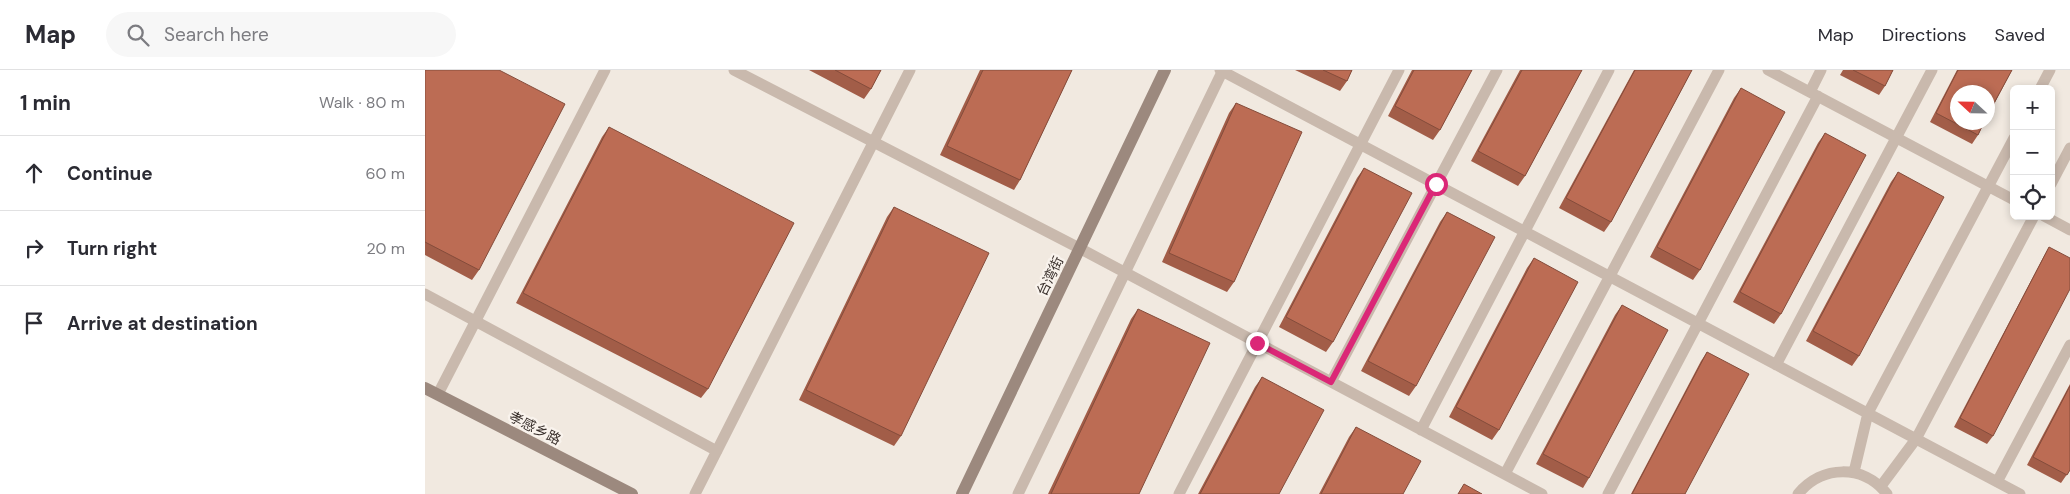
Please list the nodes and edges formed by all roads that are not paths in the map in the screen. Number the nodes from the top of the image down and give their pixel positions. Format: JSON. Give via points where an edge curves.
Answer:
{"nodes":[{"id":1,"x":605,"y":70,"type":"edge"},
{"id":2,"x":734,"y":70,"type":"edge"},
{"id":3,"x":910,"y":70,"type":"edge"},
{"id":4,"x":1165,"y":70,"type":"edge"},
{"id":5,"x":1222,"y":70,"type":"edge"},
{"id":6,"x":1399,"y":70,"type":"edge"},
{"id":7,"x":1497,"y":70,"type":"edge"},
{"id":8,"x":1609,"y":70,"type":"edge"},
{"id":9,"x":1719,"y":70,"type":"edge"},
{"id":10,"x":1768,"y":70,"type":"edge"},
{"id":11,"x":1821,"y":70,"type":"edge"},
{"id":12,"x":1932,"y":70,"type":"edge"},
{"id":13,"x":2050,"y":70,"type":"edge"},
{"id":14,"x":2042,"y":85,"type":"edge"},
{"id":15,"x":1814,"y":94,"type":"junction"},
{"id":16,"x":1896,"y":138,"type":"junction"},
{"id":17,"x":874,"y":142,"type":"junction"},
{"id":18,"x":1361,"y":144,"type":"junction"},
{"id":19,"x":2010,"y":146,"type":"edge"},
{"id":20,"x":2070,"y":148,"type":"edge"},
{"id":21,"x":2055,"y":176,"type":"edge"},
{"id":22,"x":1436,"y":184,"type":"junction"},
{"id":23,"x":1988,"y":187,"type":"junction"},
{"id":24,"x":2010,"y":198,"type":"edge"},
{"id":25,"x":2032,"y":220,"type":"edge"},
{"id":26,"x":2051,"y":220,"type":"edge"},
{"id":27,"x":2070,"y":230,"type":"edge"},
{"id":28,"x":1525,"y":231,"type":"junction"},
{"id":29,"x":1079,"y":248,"type":"junction"},
{"id":30,"x":1125,"y":273,"type":"junction"},
{"id":31,"x":1609,"y":276,"type":"junction"},
{"id":32,"x":425,"y":294,"type":"edge"},
{"id":33,"x":475,"y":321,"type":"junction"},
{"id":34,"x":1698,"y":324,"type":"junction"},
{"id":35,"x":1257,"y":343,"type":"junction"},
{"id":36,"x":2070,"y":345,"type":"edge"},
{"id":37,"x":1776,"y":365,"type":"junction"},
{"id":38,"x":1331,"y":382,"type":"junction"},
{"id":39,"x":429,"y":392,"type":"edge"},
{"id":40,"x":1868,"y":413,"type":"junction"},
{"id":41,"x":1421,"y":430,"type":"junction"},
{"id":42,"x":1916,"y":439,"type":"junction"},
{"id":43,"x":717,"y":451,"type":"junction"},
{"id":44,"x":1854,"y":472,"type":"junction"},
{"id":45,"x":1505,"y":474,"type":"junction"},
{"id":46,"x":1997,"y":482,"type":"junction"},
{"id":47,"x":1884,"y":490,"type":"edge"},
{"id":48,"x":632,"y":494,"type":"edge"},
{"id":49,"x":695,"y":494,"type":"edge"},
{"id":50,"x":962,"y":494,"type":"edge"},
{"id":51,"x":1018,"y":494,"type":"edge"},
{"id":52,"x":1179,"y":494,"type":"edge"},
{"id":53,"x":1542,"y":494,"type":"edge"},
{"id":54,"x":1608,"y":494,"type":"edge"},
{"id":55,"x":1798,"y":494,"type":"edge"},
{"id":56,"x":2020,"y":494,"type":"edge"}],
"edges":[{"from":1,"to":33,"type":"lane"},
{"from":2,"to":17,"type":"lane"},
{"from":3,"to":17,"type":"lane"},
{"from":4,"to":29,"type":"main road","name":"台湾街"},
{"from":5,"to":18,"type":"lane"},
{"from":5,"to":30,"type":"lane"},
{"from":6,"to":18,"type":"lane"},
{"from":7,"to":22,"type":"lane"},
{"from":8,"to":28,"type":"lane"},
{"from":9,"to":31,"type":"lane"},
{"from":10,"to":15,"type":"lane"},
{"from":11,"to":15,"type":"lane"},
{"from":12,"to":16,"type":"lane"},
{"from":13,"to":14,"type":"lane"},
{"from":15,"to":16,"type":"lane"},
{"from":15,"to":34,"type":"lane"},
{"from":16,"to":23,"type":"lane"},
{"from":16,"to":37,"type":"lane"},
{"from":17,"to":29,"type":"lane"},
{"from":17,"to":43,"type":"lane"},
{"from":18,"to":22,"type":"lane"},
{"from":18,"to":35,"type":"lane"},
{"from":19,"to":23,"type":"lane"},
{"from":20,"to":21,"type":"lane"},
{"from":22,"to":28,"type":"lane"},
{"from":22,"to":38,"type":"lane"},
{"from":23,"to":24,"type":"lane"},
{"from":23,"to":40,"type":"lane"},
{"from":25,"to":42,"type":"lane"},
{"from":26,"to":27,"type":"lane"},
{"from":28,"to":31,"type":"lane"},
{"from":28,"to":41,"type":"lane"},
{"from":29,"to":30,"type":"lane"},
{"from":29,"to":50,"type":"main road","name":"台湾街"},
{"from":30,"to":35,"type":"lane"},
{"from":30,"to":51,"type":"lane"},
{"from":31,"to":34,"type":"lane"},
{"from":31,"to":45,"type":"lane"},
{"from":32,"to":33,"type":"lane"},
{"from":33,"to":39,"type":"lane"},
{"from":33,"to":43,"type":"lane"},
{"from":34,"to":37,"type":"lane"},
{"from":34,"to":54,"type":"lane"},
{"from":35,"to":38,"type":"lane"},
{"from":35,"to":52,"type":"lane"},
{"from":36,"to":46,"type":"lane"},
{"from":37,"to":40,"type":"lane"},
{"from":38,"to":41,"type":"lane"},
{"from":39,"to":48,"type":"main road","name":"孝感乡路"},
{"from":40,"to":42,"type":"lane"},
{"from":40,"to":44,"type":"lane"},
{"from":41,"to":45,"type":"lane"},
{"from":42,"to":46,"type":"lane"},
{"from":42,"to":47,"type":"lane"},
{"from":43,"to":49,"type":"lane"},
{"from":44,"to":47,"type":"lane","via":[[1868,477]]},
{"from":44,"to":55,"type":"lane","via":[[1827,473],[1815,478]]},
{"from":45,"to":53,"type":"lane"},
{"from":46,"to":56,"type":"lane"}]}
